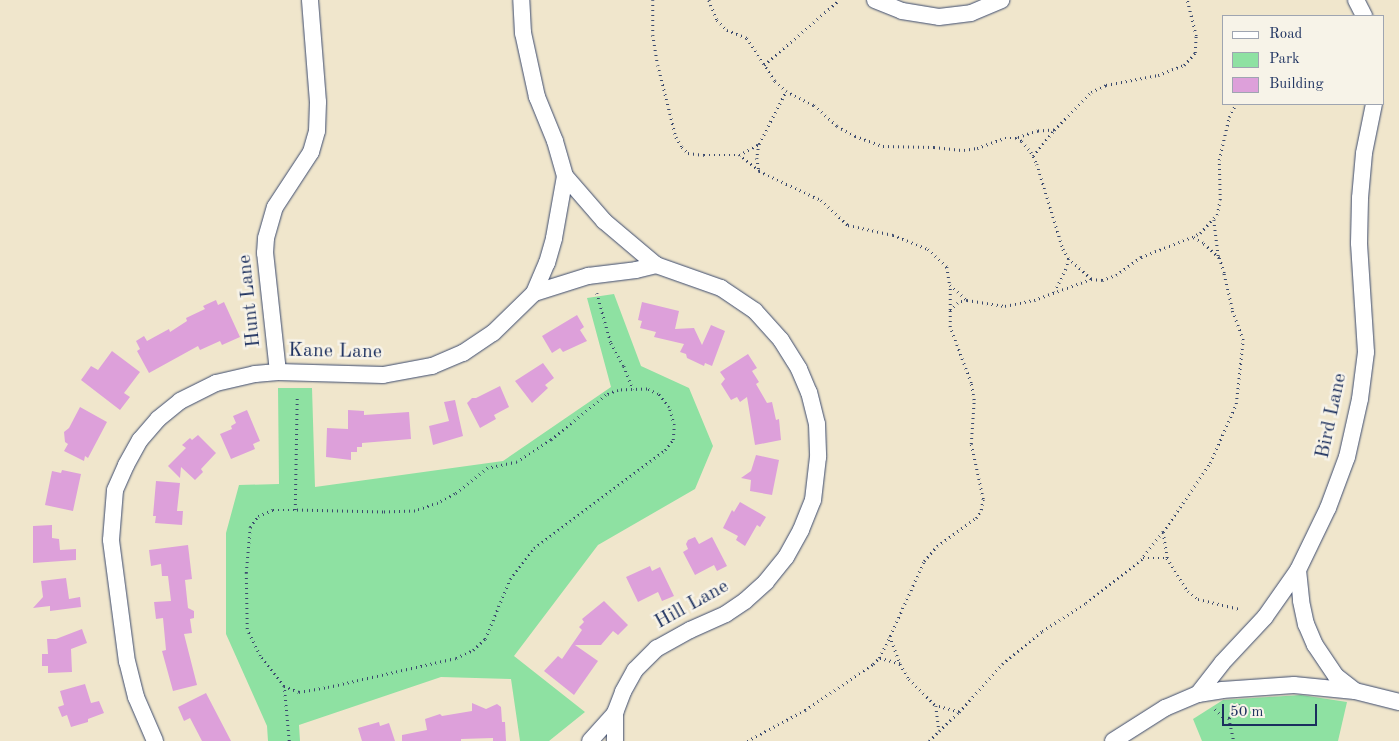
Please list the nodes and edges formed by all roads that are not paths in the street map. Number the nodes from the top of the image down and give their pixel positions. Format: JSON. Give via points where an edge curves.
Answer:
{"nodes":[{"id":1,"x":310,"y":0,"type":"edge"},
{"id":2,"x":521,"y":0,"type":"edge"},
{"id":3,"x":875,"y":0,"type":"edge"},
{"id":4,"x":1001,"y":0,"type":"edge"},
{"id":5,"x":1356,"y":0,"type":"edge"},
{"id":6,"x":1364,"y":15,"type":"edge"},
{"id":7,"x":1374,"y":105,"type":"edge"},
{"id":8,"x":565,"y":176,"type":"junction"},
{"id":9,"x":656,"y":265,"type":"junction"},
{"id":10,"x":534,"y":293,"type":"junction"},
{"id":11,"x":278,"y":372,"type":"junction"},
{"id":12,"x":1298,"y":570,"type":"junction"},
{"id":13,"x":1355,"y":691,"type":"junction"},
{"id":14,"x":1198,"y":694,"type":"junction"},
{"id":15,"x":1399,"y":702,"type":"edge"},
{"id":16,"x":615,"y":713,"type":"junction"},
{"id":17,"x":154,"y":741,"type":"edge"},
{"id":18,"x":590,"y":741,"type":"edge"},
{"id":19,"x":615,"y":741,"type":"edge"},
{"id":20,"x":1113,"y":741,"type":"edge"}],
"edges":[{"from":1,"to":11,"type":"street","name":"Hunt Lane","via":[[318,102],[317,131],[311,152],[275,207],[266,238]]},
{"from":2,"to":8,"type":"street","name":"Kane Lane","via":[[523,33],[537,97]]},
{"from":3,"to":4,"type":"street","via":[[902,11],[939,17],[971,13]]},
{"from":5,"to":6,"type":"street"},
{"from":7,"to":12,"type":"street","name":"Bird Lane","via":[[1364,153],[1360,198],[1359,243],[1366,352],[1360,399],[1344,466]]},
{"from":8,"to":9,"type":"street","via":[[604,221]]},
{"from":8,"to":10,"type":"street","name":"Kane Lane","via":[[554,238]]},
{"from":9,"to":10,"type":"street","via":[[588,276]]},
{"from":9,"to":16,"type":"street","name":"Hill Lane","via":[[721,288],[755,311],[781,340],[809,392],[817,424],[818,457],[813,500],[802,530],[786,557],[766,582],[726,614],[658,648],[635,670]]},
{"from":10,"to":11,"type":"street","name":"Kane Lane","via":[[493,333],[463,353],[432,366],[383,375]]},
{"from":11,"to":17,"type":"street","name":"Kane Lane","via":[[216,383],[180,401],[140,440],[115,490],[111,540],[127,662],[136,697]]},
{"from":12,"to":13,"type":"street","via":[[1306,624],[1315,645],[1336,676]]},
{"from":12,"to":14,"type":"street","name":"Bird Lane","via":[[1265,617]]},
{"from":13,"to":14,"type":"street","via":[[1294,685]]},
{"from":13,"to":15,"type":"street"},
{"from":14,"to":20,"type":"street","via":[[1165,708]]},
{"from":16,"to":18,"type":"street"},
{"from":16,"to":19,"type":"street"}]}
